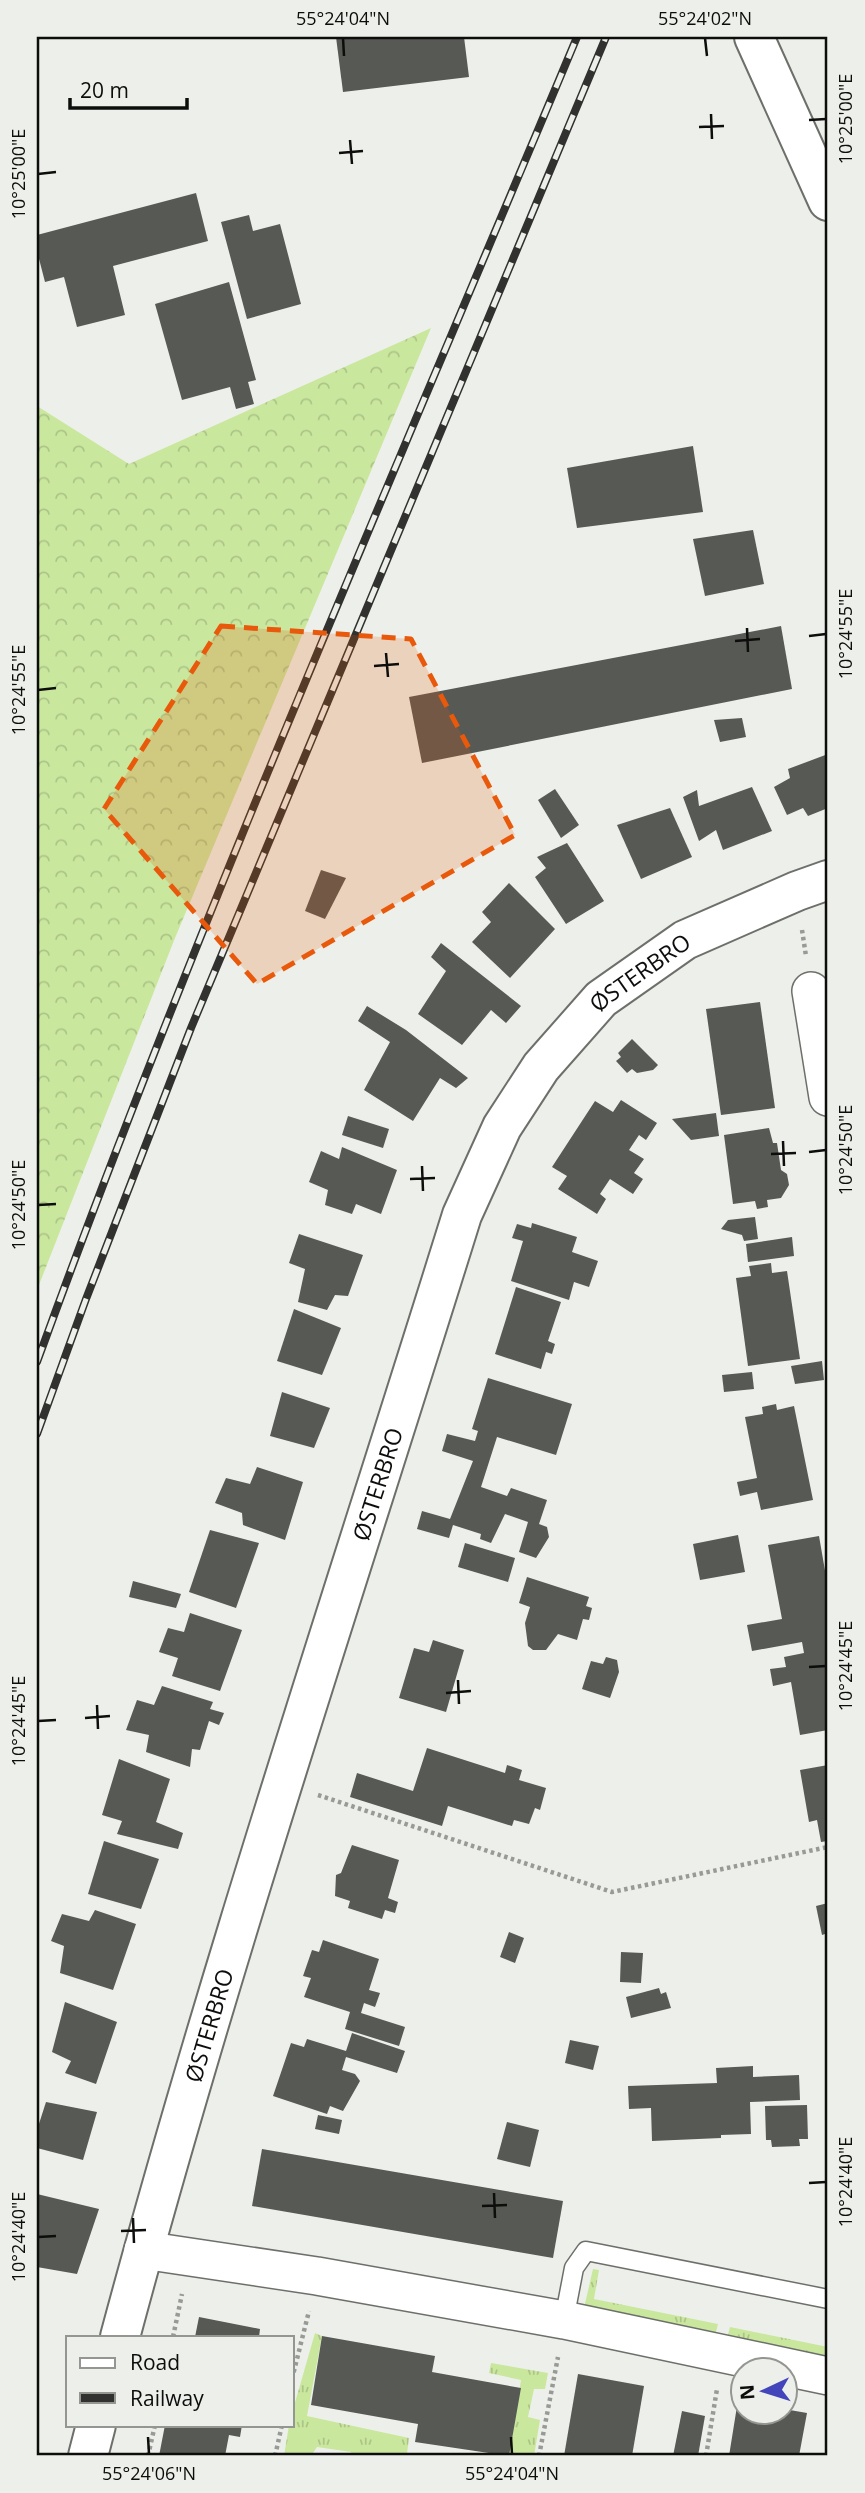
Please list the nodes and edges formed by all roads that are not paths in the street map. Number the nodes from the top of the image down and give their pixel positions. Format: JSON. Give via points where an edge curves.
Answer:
{"nodes":[{"id":1,"x":754,"y":37,"type":"edge"},
{"id":2,"x":828,"y":201,"type":"edge"},
{"id":3,"x":813,"y":885,"type":"edge"},
{"id":4,"x":811,"y":990,"type":"road end"},
{"id":5,"x":828,"y":1097,"type":"edge"},
{"id":6,"x":143,"y":2250,"type":"junction"},
{"id":7,"x":828,"y":2299,"type":"edge"},
{"id":8,"x":565,"y":2320,"type":"junction"},
{"id":9,"x":120,"y":2336,"type":"edge"},
{"id":10,"x":828,"y":2376,"type":"edge"},
{"id":11,"x":96,"y":2426,"type":"edge"},
{"id":12,"x":88,"y":2456,"type":"edge"}],
"edges":[{"from":1,"to":2,"type":"street"},
{"from":3,"to":6,"type":"street","name":"ØSTERBRO","via":[[685,940],[601,999],[541,1067],[502,1127],[462,1215],[283,1783]]},
{"from":4,"to":5,"type":"street"},
{"from":6,"to":8,"type":"street"},
{"from":6,"to":9,"type":"street","name":"ØSTERBRO"},
{"from":7,"to":8,"type":"lane","via":[[586,2251],[574,2268]]},
{"from":8,"to":10,"type":"street"},
{"from":11,"to":12,"type":"street"}]}
